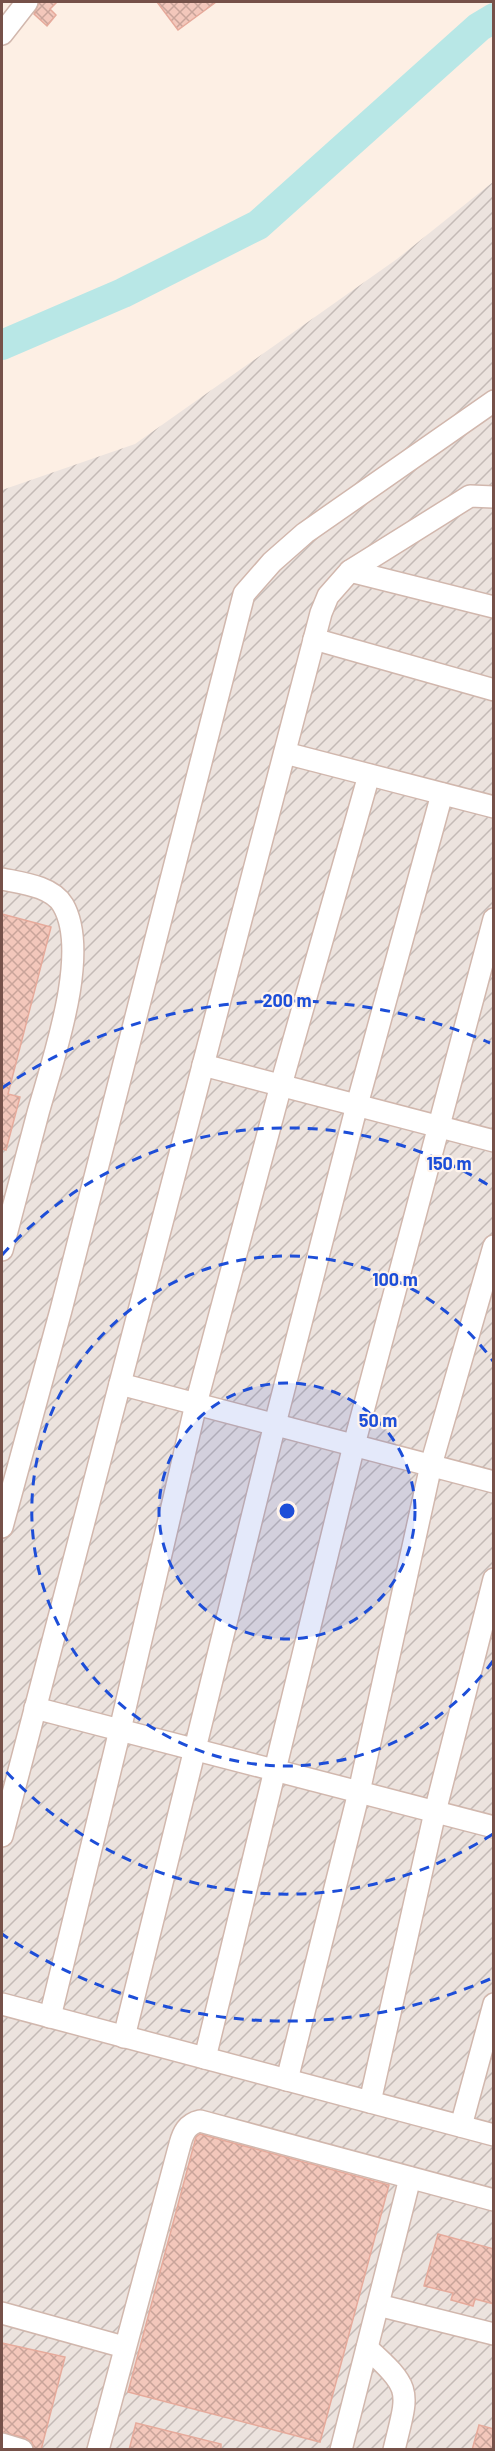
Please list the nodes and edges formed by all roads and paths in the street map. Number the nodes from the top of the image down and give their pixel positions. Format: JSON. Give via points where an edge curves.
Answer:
{"nodes":[{"id":1,"x":27,"y":2,"type":"edge"},
{"id":2,"x":2,"y":34,"type":"edge"},
{"id":3,"x":494,"y":401,"type":"edge"},
{"id":4,"x":494,"y":497,"type":"edge"},
{"id":5,"x":350,"y":571,"type":"junction"},
{"id":6,"x":494,"y":607,"type":"edge"},
{"id":7,"x":314,"y":639,"type":"junction"},
{"id":8,"x":494,"y":690,"type":"edge"},
{"id":9,"x":285,"y":753,"type":"junction"},
{"id":10,"x":369,"y":775,"type":"junction"},
{"id":11,"x":442,"y":794,"type":"junction"},
{"id":12,"x":494,"y":807,"type":"edge"},
{"id":13,"x":2,"y":879,"type":"edge"},
{"id":14,"x":494,"y":919,"type":"edge"},
{"id":15,"x":203,"y":1065,"type":"junction"},
{"id":16,"x":281,"y":1086,"type":"junction"},
{"id":17,"x":357,"y":1105,"type":"junction"},
{"id":18,"x":440,"y":1127,"type":"junction"},
{"id":19,"x":494,"y":1141,"type":"edge"},
{"id":20,"x":494,"y":1246,"type":"edge"},
{"id":21,"x":2,"y":1250,"type":"edge"},
{"id":22,"x":120,"y":1384,"type":"junction"},
{"id":23,"x":196,"y":1404,"type":"junction"},
{"id":24,"x":275,"y":1424,"type":"junction"},
{"id":25,"x":354,"y":1445,"type":"junction"},
{"id":26,"x":431,"y":1465,"type":"junction"},
{"id":27,"x":494,"y":1482,"type":"edge"},
{"id":28,"x":5,"y":1495,"type":"edge"},
{"id":29,"x":2,"y":1527,"type":"edge"},
{"id":30,"x":494,"y":1579,"type":"edge"},
{"id":31,"x":35,"y":1708,"type":"junction"},
{"id":32,"x":120,"y":1730,"type":"junction"},
{"id":33,"x":195,"y":1749,"type":"junction"},
{"id":34,"x":274,"y":1770,"type":"junction"},
{"id":35,"x":359,"y":1792,"type":"junction"},
{"id":36,"x":435,"y":1812,"type":"junction"},
{"id":37,"x":494,"y":1827,"type":"edge"},
{"id":38,"x":2,"y":1836,"type":"edge"},
{"id":39,"x":2,"y":2004,"type":"edge"},
{"id":40,"x":494,"y":2004,"type":"edge"},
{"id":41,"x":50,"y":2017,"type":"junction"},
{"id":42,"x":124,"y":2037,"type":"junction"},
{"id":43,"x":205,"y":2058,"type":"junction"},
{"id":44,"x":287,"y":2080,"type":"junction"},
{"id":45,"x":369,"y":2102,"type":"junction"},
{"id":46,"x":461,"y":2127,"type":"junction"},
{"id":47,"x":494,"y":2135,"type":"edge"},
{"id":48,"x":410,"y":2178,"type":"junction"},
{"id":49,"x":494,"y":2200,"type":"edge"},
{"id":50,"x":378,"y":2305,"type":"junction"},
{"id":51,"x":2,"y":2313,"type":"edge"},
{"id":52,"x":494,"y":2334,"type":"edge"},
{"id":53,"x":124,"y":2347,"type":"junction"},
{"id":54,"x":368,"y":2348,"type":"junction"},
{"id":55,"x":2,"y":2444,"type":"edge"},
{"id":56,"x":22,"y":2450,"type":"edge"},
{"id":57,"x":98,"y":2450,"type":"edge"},
{"id":58,"x":341,"y":2450,"type":"edge"},
{"id":59,"x":394,"y":2450,"type":"edge"}],
"edges":[{"from":1,"to":2,"type":"street"},
{"from":3,"to":28,"type":"street","via":[[305,533],[244,594],[61,1310]]},
{"from":4,"to":5,"type":"street","via":[[470,496]]},
{"from":5,"to":6,"type":"street"},
{"from":5,"to":7,"type":"street","via":[[328,596]]},
{"from":7,"to":8,"type":"street"},
{"from":7,"to":9,"type":"street"},
{"from":9,"to":10,"type":"street"},
{"from":9,"to":15,"type":"street"},
{"from":10,"to":11,"type":"street"},
{"from":10,"to":16,"type":"street"},
{"from":11,"to":12,"type":"street"},
{"from":11,"to":17,"type":"street"},
{"from":13,"to":21,"type":"street","via":[[43,889],[62,903],[71,925],[72,955],[68,1001]]},
{"from":14,"to":18,"type":"street"},
{"from":15,"to":16,"type":"street"},
{"from":15,"to":22,"type":"street"},
{"from":16,"to":17,"type":"street"},
{"from":16,"to":23,"type":"street"},
{"from":17,"to":18,"type":"street"},
{"from":17,"to":24,"type":"street"},
{"from":18,"to":19,"type":"street"},
{"from":18,"to":25,"type":"street"},
{"from":20,"to":26,"type":"street"},
{"from":22,"to":23,"type":"street"},
{"from":22,"to":31,"type":"street"},
{"from":23,"to":24,"type":"street"},
{"from":23,"to":32,"type":"street"},
{"from":24,"to":25,"type":"street"},
{"from":24,"to":33,"type":"street"},
{"from":25,"to":26,"type":"street"},
{"from":25,"to":34,"type":"street"},
{"from":26,"to":27,"type":"street"},
{"from":26,"to":35,"type":"street"},
{"from":28,"to":29,"type":"street"},
{"from":30,"to":36,"type":"street"},
{"from":31,"to":32,"type":"street"},
{"from":31,"to":38,"type":"street"},
{"from":32,"to":33,"type":"street"},
{"from":32,"to":41,"type":"street"},
{"from":33,"to":34,"type":"street"},
{"from":33,"to":42,"type":"street"},
{"from":34,"to":35,"type":"street"},
{"from":34,"to":43,"type":"street"},
{"from":35,"to":36,"type":"street"},
{"from":35,"to":44,"type":"street"},
{"from":36,"to":37,"type":"street"},
{"from":36,"to":45,"type":"street"},
{"from":39,"to":41,"type":"street"},
{"from":40,"to":46,"type":"street"},
{"from":41,"to":42,"type":"street"},
{"from":42,"to":43,"type":"street"},
{"from":43,"to":44,"type":"street"},
{"from":44,"to":45,"type":"street"},
{"from":45,"to":46,"type":"street"},
{"from":46,"to":47,"type":"street"},
{"from":48,"to":49,"type":"street"},
{"from":48,"to":50,"type":"street"},
{"from":48,"to":53,"type":"street","via":[[194,2122],[183,2134]]},
{"from":50,"to":52,"type":"street"},
{"from":50,"to":54,"type":"street"},
{"from":51,"to":53,"type":"street"},
{"from":53,"to":57,"type":"street"},
{"from":54,"to":58,"type":"street"},
{"from":54,"to":59,"type":"street","via":[[394,2372],[403,2387],[405,2404]]},
{"from":55,"to":56,"type":"street"}]}
